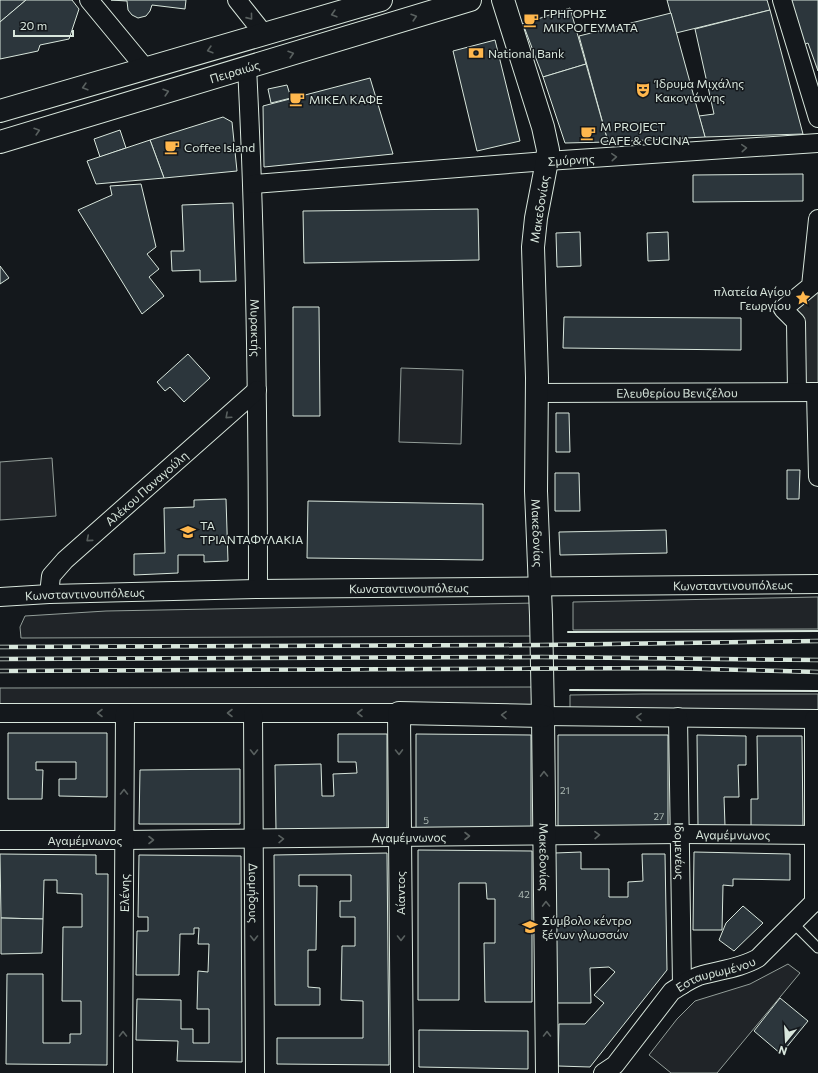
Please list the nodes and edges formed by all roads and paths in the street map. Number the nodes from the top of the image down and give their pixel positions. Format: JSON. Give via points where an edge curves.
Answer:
{"nodes":[{"id":1,"x":89,"y":0,"type":"edge"},
{"id":2,"x":237,"y":0,"type":"edge"},
{"id":3,"x":470,"y":0,"type":"edge"},
{"id":4,"x":503,"y":0,"type":"edge"},
{"id":5,"x":782,"y":0,"type":"edge"},
{"id":6,"x":374,"y":1,"type":"edge"},
{"id":7,"x":264,"y":34,"type":"junction"},
{"id":8,"x":247,"y":67,"type":"junction"},
{"id":9,"x":146,"y":69,"type":"junction"},
{"id":10,"x":1,"y":109,"type":"edge"},
{"id":11,"x":818,"y":118,"type":"edge"},
{"id":12,"x":0,"y":142,"type":"edge"},
{"id":13,"x":818,"y":143,"type":"edge"},
{"id":14,"x":547,"y":161,"type":"junction"},
{"id":15,"x":253,"y":184,"type":"junction"},
{"id":16,"x":818,"y":219,"type":"edge"},
{"id":17,"x":258,"y":390,"type":"junction"},
{"id":18,"x":797,"y":392,"type":"junction"},
{"id":19,"x":817,"y":392,"type":"edge"},
{"id":20,"x":536,"y":393,"type":"junction"},
{"id":21,"x":818,"y":477,"type":"edge"},
{"id":22,"x":818,"y":584,"type":"edge"},
{"id":23,"x":540,"y":586,"type":"junction"},
{"id":24,"x":258,"y":590,"type":"junction"},
{"id":25,"x":49,"y":594,"type":"junction"},
{"id":26,"x":0,"y":597,"type":"edge"},
{"id":27,"x":0,"y":713,"type":"edge"},
{"id":28,"x":125,"y":713,"type":"junction"},
{"id":29,"x":254,"y":713,"type":"junction"},
{"id":30,"x":399,"y":713,"type":"junction"},
{"id":31,"x":543,"y":716,"type":"junction"},
{"id":32,"x":678,"y":718,"type":"junction"},
{"id":33,"x":816,"y":719,"type":"edge"},
{"id":34,"x":680,"y":834,"type":"junction"},
{"id":35,"x":816,"y":835,"type":"edge"},
{"id":36,"x":545,"y":836,"type":"junction"},
{"id":37,"x":400,"y":837,"type":"junction"},
{"id":38,"x":254,"y":839,"type":"junction"},
{"id":39,"x":0,"y":840,"type":"edge"},
{"id":40,"x":124,"y":840,"type":"junction"},
{"id":41,"x":816,"y":900,"type":"edge"},
{"id":42,"x":793,"y":923,"type":"junction"},
{"id":43,"x":818,"y":948,"type":"edge"},
{"id":44,"x":682,"y":985,"type":"junction"},
{"id":45,"x":123,"y":1073,"type":"edge"},
{"id":46,"x":255,"y":1073,"type":"edge"},
{"id":47,"x":402,"y":1073,"type":"edge"},
{"id":48,"x":547,"y":1073,"type":"edge"},
{"id":49,"x":603,"y":1073,"type":"edge"}],
"edges":[{"from":1,"to":9,"type":"street"},
{"from":2,"to":7,"type":"street","one_way":true},
{"from":8,"to":3,"type":"street","name":"Πειραιώς","one_way":true},
{"from":4,"to":14,"type":"street","name":"Μακεδονίας","via":[[544,127]]},
{"from":5,"to":11,"type":"street"},
{"from":6,"to":7,"type":"street","one_way":true},
{"from":7,"to":9,"type":"street","one_way":true},
{"from":12,"to":8,"type":"street","name":"Πειραιώς","one_way":true},
{"from":8,"to":15,"type":"street","name":"Μυρακτής"},
{"from":9,"to":10,"type":"street","one_way":true},
{"from":14,"to":13,"type":"street","name":"Σμύρνης","one_way":true},
{"from":14,"to":15,"type":"street","name":"Σμύρνης"},
{"from":14,"to":20,"type":"street","name":"Μακεδονίας","via":[[533,248]]},
{"from":15,"to":17,"type":"street","name":"Μυρακτής"},
{"from":16,"to":18,"type":"street","via":[[811,286],[783,309],[796,322]]},
{"from":17,"to":24,"type":"street","name":"Μυρακτής"},
{"from":17,"to":25,"type":"street","name":"Αλέκου Παναγούλη","one_way":true,"via":[[65,560],[51,576]]},
{"from":18,"to":19,"type":"street","name":"Ελευθερίου Βενιζέλου"},
{"from":18,"to":20,"type":"street","name":"Ελευθερίου Βενιζέλου"},
{"from":19,"to":21,"type":"street"},
{"from":20,"to":23,"type":"street","name":"Μακεδονίας","via":[[536,491]]},
{"from":22,"to":23,"type":"street","name":"Κωνσταντινουπόλεως"},
{"from":23,"to":24,"type":"street","name":"Κωνσταντινουπόλεως"},
{"from":23,"to":31,"type":"street","name":"Μακεδονίας"},
{"from":24,"to":25,"type":"street","name":"Κωνσταντινουπόλεως"},
{"from":25,"to":26,"type":"street","name":"Κωνσταντινουπόλεως"},
{"from":28,"to":27,"type":"street","one_way":true},
{"from":29,"to":28,"type":"street","one_way":true},
{"from":40,"to":28,"type":"street","name":"Ελένης","one_way":true},
{"from":30,"to":29,"type":"street","one_way":true},
{"from":29,"to":38,"type":"street","name":"Διομήδους","one_way":true},
{"from":31,"to":30,"type":"street","one_way":true},
{"from":30,"to":37,"type":"street","name":"Αίαντος","one_way":true},
{"from":32,"to":31,"type":"street","one_way":true},
{"from":36,"to":31,"type":"street","name":"Μακεδονίας","one_way":true},
{"from":32,"to":33,"type":"street"},
{"from":32,"to":34,"type":"street","name":"Ιδομενέως"},
{"from":33,"to":35,"type":"street"},
{"from":34,"to":35,"type":"street","name":"Αγαμέμνωνος"},
{"from":36,"to":34,"type":"street","name":"Αγαμέμνωνος","one_way":true},
{"from":34,"to":44,"type":"street","name":"Ιδομενέως"},
{"from":35,"to":41,"type":"street"},
{"from":37,"to":36,"type":"street","name":"Αγαμέμνωνος","one_way":true},
{"from":48,"to":36,"type":"street","name":"Μακεδονίας","one_way":true},
{"from":38,"to":37,"type":"street","name":"Αγαμέμνωνος","one_way":true},
{"from":37,"to":47,"type":"street","name":"Αίαντος","one_way":true},
{"from":40,"to":38,"type":"street","name":"Αγαμέμνωνος","one_way":true},
{"from":38,"to":46,"type":"street","name":"Διομήδους","one_way":true},
{"from":39,"to":40,"type":"street","name":"Αγαμέμνωνος"},
{"from":45,"to":40,"type":"street","name":"Ελένης","one_way":true},
{"from":41,"to":42,"type":"street","name":"Εσταυρωμένου"},
{"from":42,"to":43,"type":"lane"},
{"from":42,"to":44,"type":"street","name":"Εσταυρωμένου","via":[[749,964],[698,976]]},
{"from":44,"to":49,"type":"street","name":"Εσταυρωμένου","via":[[672,992],[614,1065]]}]}
